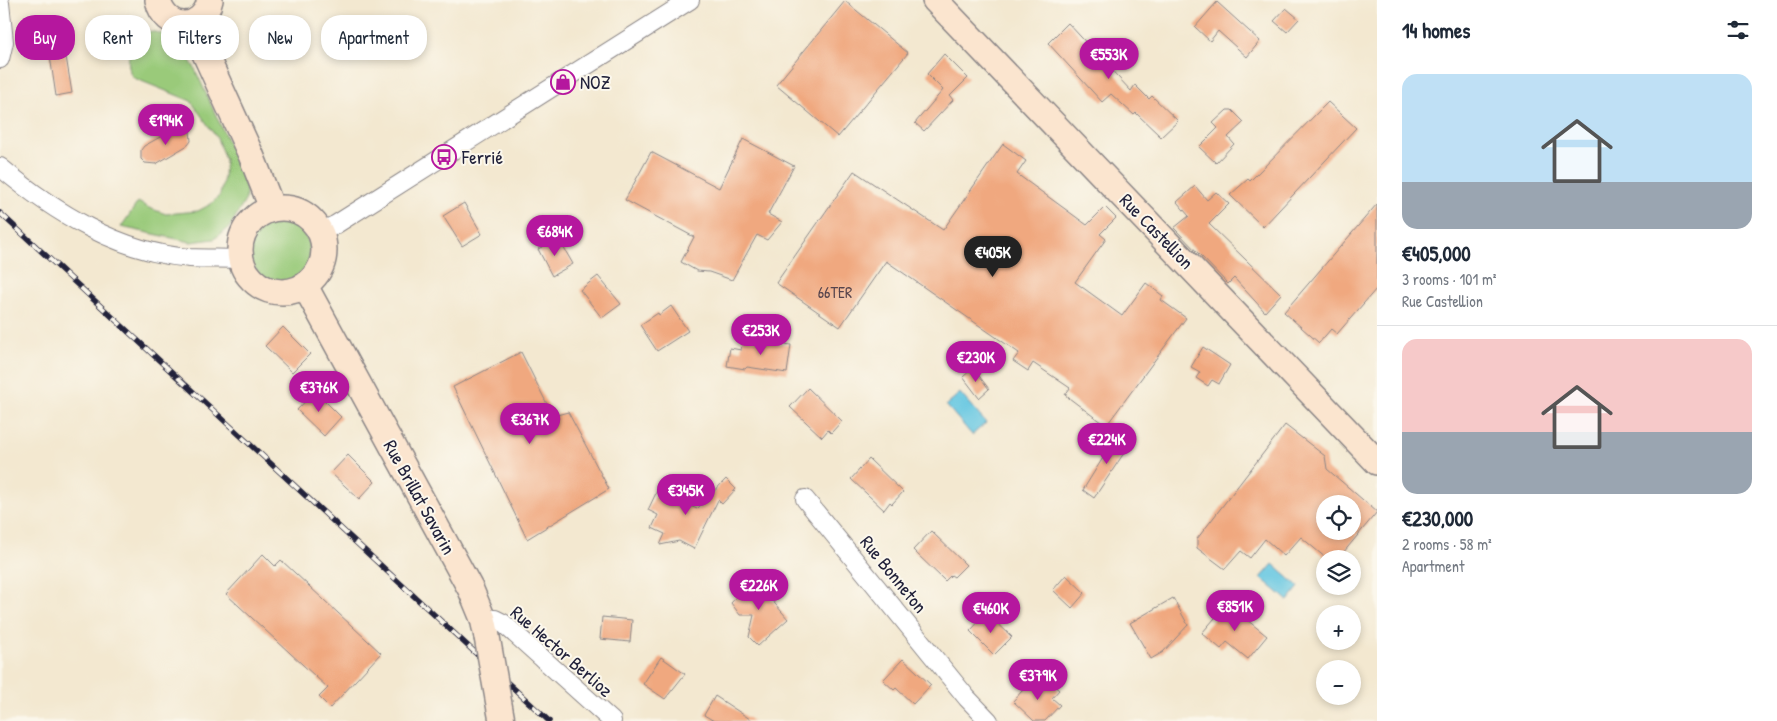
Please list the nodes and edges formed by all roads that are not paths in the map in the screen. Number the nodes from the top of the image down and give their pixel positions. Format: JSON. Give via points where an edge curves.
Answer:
{"nodes":[{"id":1,"x":158,"y":0,"type":"edge"},
{"id":2,"x":210,"y":0,"type":"edge"},
{"id":3,"x":690,"y":0,"type":"edge"},
{"id":4,"x":935,"y":0,"type":"edge"},
{"id":5,"x":0,"y":12,"type":"edge"},
{"id":6,"x":165,"y":15,"type":"edge"},
{"id":7,"x":204,"y":15,"type":"edge"},
{"id":8,"x":0,"y":58,"type":"edge"},
{"id":9,"x":208,"y":60,"type":"edge"},
{"id":10,"x":0,"y":167,"type":"edge"},
{"id":11,"x":272,"y":208,"type":"junction"},
{"id":12,"x":320,"y":232,"type":"junction"},
{"id":13,"x":240,"y":259,"type":"junction"},
{"id":14,"x":305,"y":286,"type":"junction"},
{"id":15,"x":1377,"y":462,"type":"edge"},
{"id":16,"x":805,"y":499,"type":"dead end"},
{"id":17,"x":485,"y":628,"type":"junction"},
{"id":18,"x":502,"y":721,"type":"edge"},
{"id":19,"x":612,"y":721,"type":"edge"},
{"id":20,"x":989,"y":721,"type":"edge"}],
"edges":[{"from":1,"to":6,"type":"main road"},
{"from":2,"to":7,"type":"main road"},
{"from":3,"to":12,"type":"street","via":[[335,226]]},
{"from":4,"to":15,"type":"main road","name":"Rue Castellion"},
{"from":5,"to":8,"type":"street","via":[[4,42]]},
{"from":9,"to":11,"type":"main road"},
{"from":10,"to":13,"type":"street","via":[[58,211],[126,244],[189,258]]},
{"from":11,"to":12,"type":"main road","via":[[301,211]]},
{"from":11,"to":13,"type":"main road","via":[[252,218],[244,230]]},
{"from":12,"to":14,"type":"main road","via":[[324,252],[321,265]]},
{"from":13,"to":14,"type":"main road","via":[[251,279],[266,289],[282,292]]},
{"from":14,"to":17,"type":"main road","name":"Rue Brillat Savarin","via":[[471,590]]},
{"from":16,"to":20,"type":"street","name":"Rue Bonneton"},
{"from":17,"to":18,"type":"main road","name":"Rue Brillat Savarin","bridge":true},
{"from":17,"to":19,"type":"street","name":"Rue Hector Berlioz","via":[[495,619],[503,623]]}]}
